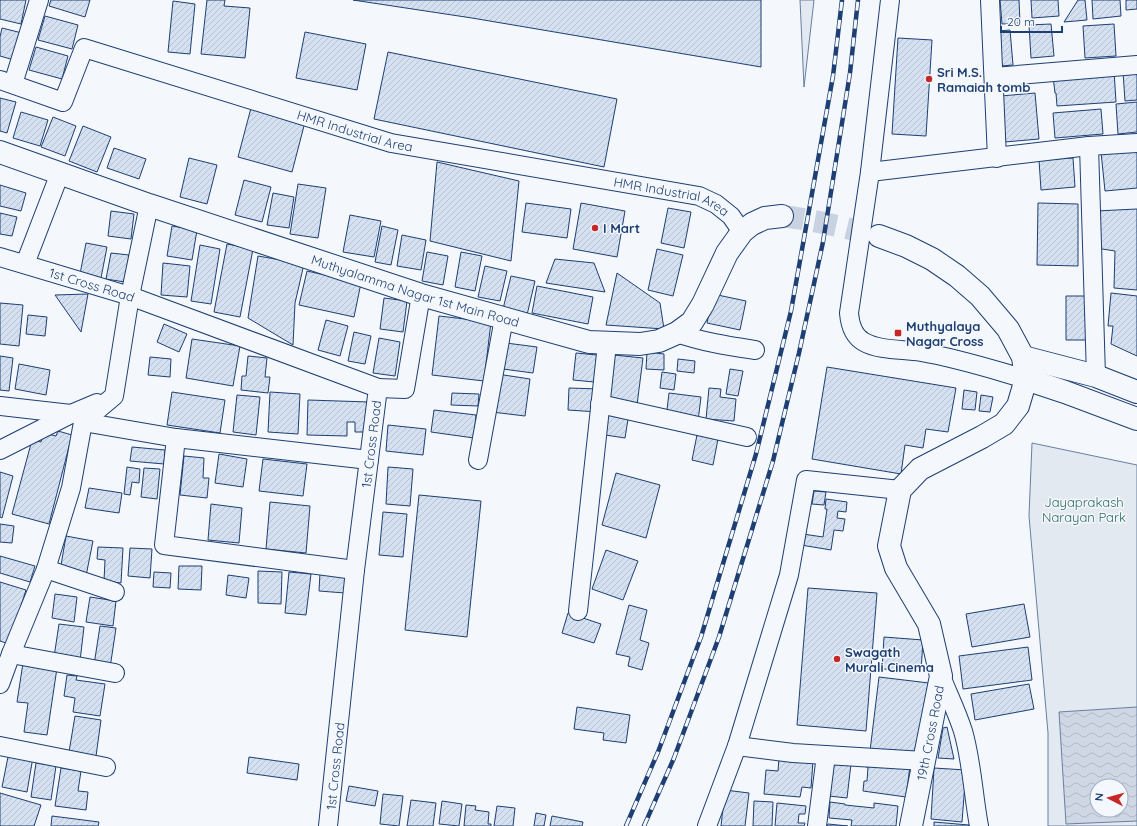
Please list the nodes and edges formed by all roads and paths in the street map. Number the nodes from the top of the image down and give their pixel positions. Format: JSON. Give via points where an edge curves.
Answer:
{"nodes":[{"id":1,"x":39,"y":0,"type":"edge"},
{"id":2,"x":890,"y":0,"type":"edge"},
{"id":3,"x":990,"y":0,"type":"edge"},
{"id":4,"x":1137,"y":65,"type":"edge"},
{"id":5,"x":994,"y":77,"type":"junction"},
{"id":6,"x":6,"y":82,"type":"edge"},
{"id":7,"x":1137,"y":142,"type":"edge"},
{"id":8,"x":1089,"y":146,"type":"junction"},
{"id":9,"x":0,"y":152,"type":"edge"},
{"id":10,"x":997,"y":158,"type":"junction"},
{"id":11,"x":870,"y":172,"type":"junction"},
{"id":12,"x":60,"y":173,"type":"junction"},
{"id":13,"x":149,"y":205,"type":"junction"},
{"id":14,"x":782,"y":216,"type":"tunnel mouth"},
{"id":15,"x":742,"y":232,"type":"junction"},
{"id":16,"x":878,"y":236,"type":"tunnel mouth"},
{"id":17,"x":0,"y":257,"type":"edge"},
{"id":18,"x":25,"y":264,"type":"junction"},
{"id":19,"x":421,"y":295,"type":"junction"},
{"id":20,"x":130,"y":296,"type":"junction"},
{"id":21,"x":504,"y":318,"type":"junction"},
{"id":22,"x":677,"y":333,"type":"junction"},
{"id":23,"x":607,"y":344,"type":"junction"},
{"id":24,"x":755,"y":350,"type":"dead end"},
{"id":25,"x":1023,"y":357,"type":"junction"},
{"id":26,"x":1096,"y":376,"type":"junction"},
{"id":27,"x":1026,"y":379,"type":"junction"},
{"id":28,"x":378,"y":388,"type":"junction"},
{"id":29,"x":1137,"y":392,"type":"edge"},
{"id":30,"x":600,"y":404,"type":"junction"},
{"id":31,"x":0,"y":406,"type":"edge"},
{"id":32,"x":77,"y":418,"type":"junction"},
{"id":33,"x":1137,"y":419,"type":"edge"},
{"id":34,"x":747,"y":437,"type":"dead end"},
{"id":35,"x":176,"y":438,"type":"junction"},
{"id":36,"x":0,"y":450,"type":"edge"},
{"id":37,"x":369,"y":460,"type":"junction"},
{"id":38,"x":478,"y":460,"type":"dead end"},
{"id":39,"x":900,"y":490,"type":"junction"},
{"id":40,"x":46,"y":569,"type":"junction"},
{"id":41,"x":355,"y":570,"type":"junction"},
{"id":42,"x":116,"y":592,"type":"dead end"},
{"id":43,"x":578,"y":611,"type":"dead end"},
{"id":44,"x":11,"y":654,"type":"junction"},
{"id":45,"x":115,"y":673,"type":"dead end"},
{"id":46,"x":941,"y":676,"type":"junction"},
{"id":47,"x":0,"y":684,"type":"edge"},
{"id":48,"x":0,"y":746,"type":"edge"},
{"id":49,"x":737,"y":746,"type":"junction"},
{"id":50,"x":826,"y":755,"type":"junction"},
{"id":51,"x":924,"y":761,"type":"junction"},
{"id":52,"x":106,"y":767,"type":"dead end"},
{"id":53,"x":328,"y":826,"type":"edge"},
{"id":54,"x":707,"y":826,"type":"edge"},
{"id":55,"x":817,"y":826,"type":"edge"},
{"id":56,"x":911,"y":826,"type":"edge"},
{"id":57,"x":979,"y":826,"type":"edge"}],
"edges":[{"from":1,"to":6,"type":"street"},
{"from":2,"to":11,"type":"street"},
{"from":3,"to":5,"type":"street"},
{"from":4,"to":5,"type":"street"},
{"from":5,"to":10,"type":"street"},
{"from":6,"to":15,"type":"street","name":"HMR Industrial Area","via":[[63,102],[84,48],[391,143],[699,196],[716,204],[731,216]]},
{"from":7,"to":8,"type":"street"},
{"from":8,"to":10,"type":"street"},
{"from":8,"to":26,"type":"street"},
{"from":9,"to":12,"type":"street","name":"Muthyalamma Nagar 1st Main Road"},
{"from":10,"to":11,"type":"street"},
{"from":11,"to":27,"type":"street","via":[[849,314],[850,325],[856,335],[863,342],[874,346],[921,352]]},
{"from":12,"to":13,"type":"street","name":"Muthyalamma Nagar 1st Main Road"},
{"from":12,"to":18,"type":"street"},
{"from":13,"to":19,"type":"street","name":"Muthyalamma Nagar 1st Main Road"},
{"from":13,"to":20,"type":"street"},
{"from":14,"to":15,"type":"street","name":"Muthyalamma Nagar 1st Main Road","via":[[765,218]]},
{"from":15,"to":22,"type":"street","name":"Muthyalamma Nagar 1st Main Road","via":[[727,253],[692,322]]},
{"from":16,"to":25,"type":"street","via":[[932,259],[957,276],[980,296],[1008,329]]},
{"from":17,"to":18,"type":"street","name":"1st Cross Road"},
{"from":18,"to":20,"type":"street","name":"1st Cross Road"},
{"from":19,"to":21,"type":"street","name":"Muthyalamma Nagar 1st Main Road"},
{"from":19,"to":28,"type":"street","via":[[405,389]]},
{"from":20,"to":28,"type":"street","name":"1st Cross Road"},
{"from":20,"to":32,"type":"street","via":[[114,396]]},
{"from":21,"to":23,"type":"street","name":"Muthyalamma Nagar 1st Main Road","via":[[589,342]]},
{"from":21,"to":38,"type":"street"},
{"from":22,"to":23,"type":"street","name":"Muthyalamma Nagar 1st Main Road","via":[[659,341],[640,344]]},
{"from":22,"to":24,"type":"street","via":[[707,342]]},
{"from":23,"to":30,"type":"street"},
{"from":25,"to":26,"type":"street"},
{"from":25,"to":27,"type":"street"},
{"from":26,"to":29,"type":"street"},
{"from":27,"to":33,"type":"street"},
{"from":27,"to":39,"type":"street","via":[[1018,406],[1004,424],[920,469]]},
{"from":28,"to":37,"type":"street","name":"1st Cross Road"},
{"from":30,"to":34,"type":"street"},
{"from":30,"to":43,"type":"street"},
{"from":31,"to":32,"type":"street"},
{"from":32,"to":35,"type":"street"},
{"from":32,"to":36,"type":"street"},
{"from":32,"to":40,"type":"street","via":[[71,488]]},
{"from":35,"to":37,"type":"street"},
{"from":35,"to":41,"type":"street","via":[[164,545]]},
{"from":37,"to":41,"type":"street","name":"1st Cross Road"},
{"from":39,"to":46,"type":"street","name":"19th Cross Road","via":[[889,546],[896,568],[929,624]]},
{"from":39,"to":49,"type":"street","via":[[806,480],[789,575]]},
{"from":40,"to":42,"type":"street"},
{"from":40,"to":44,"type":"street"},
{"from":41,"to":53,"type":"street","name":"1st Cross Road"},
{"from":44,"to":45,"type":"street"},
{"from":44,"to":47,"type":"street"},
{"from":46,"to":51,"type":"street","name":"19th Cross Road"},
{"from":46,"to":57,"type":"street","via":[[962,730],[971,768]]},
{"from":48,"to":52,"type":"street"},
{"from":49,"to":50,"type":"street"},
{"from":49,"to":54,"type":"street"},
{"from":50,"to":51,"type":"street"},
{"from":50,"to":55,"type":"street"},
{"from":51,"to":56,"type":"street","name":"19th Cross Road"}]}
